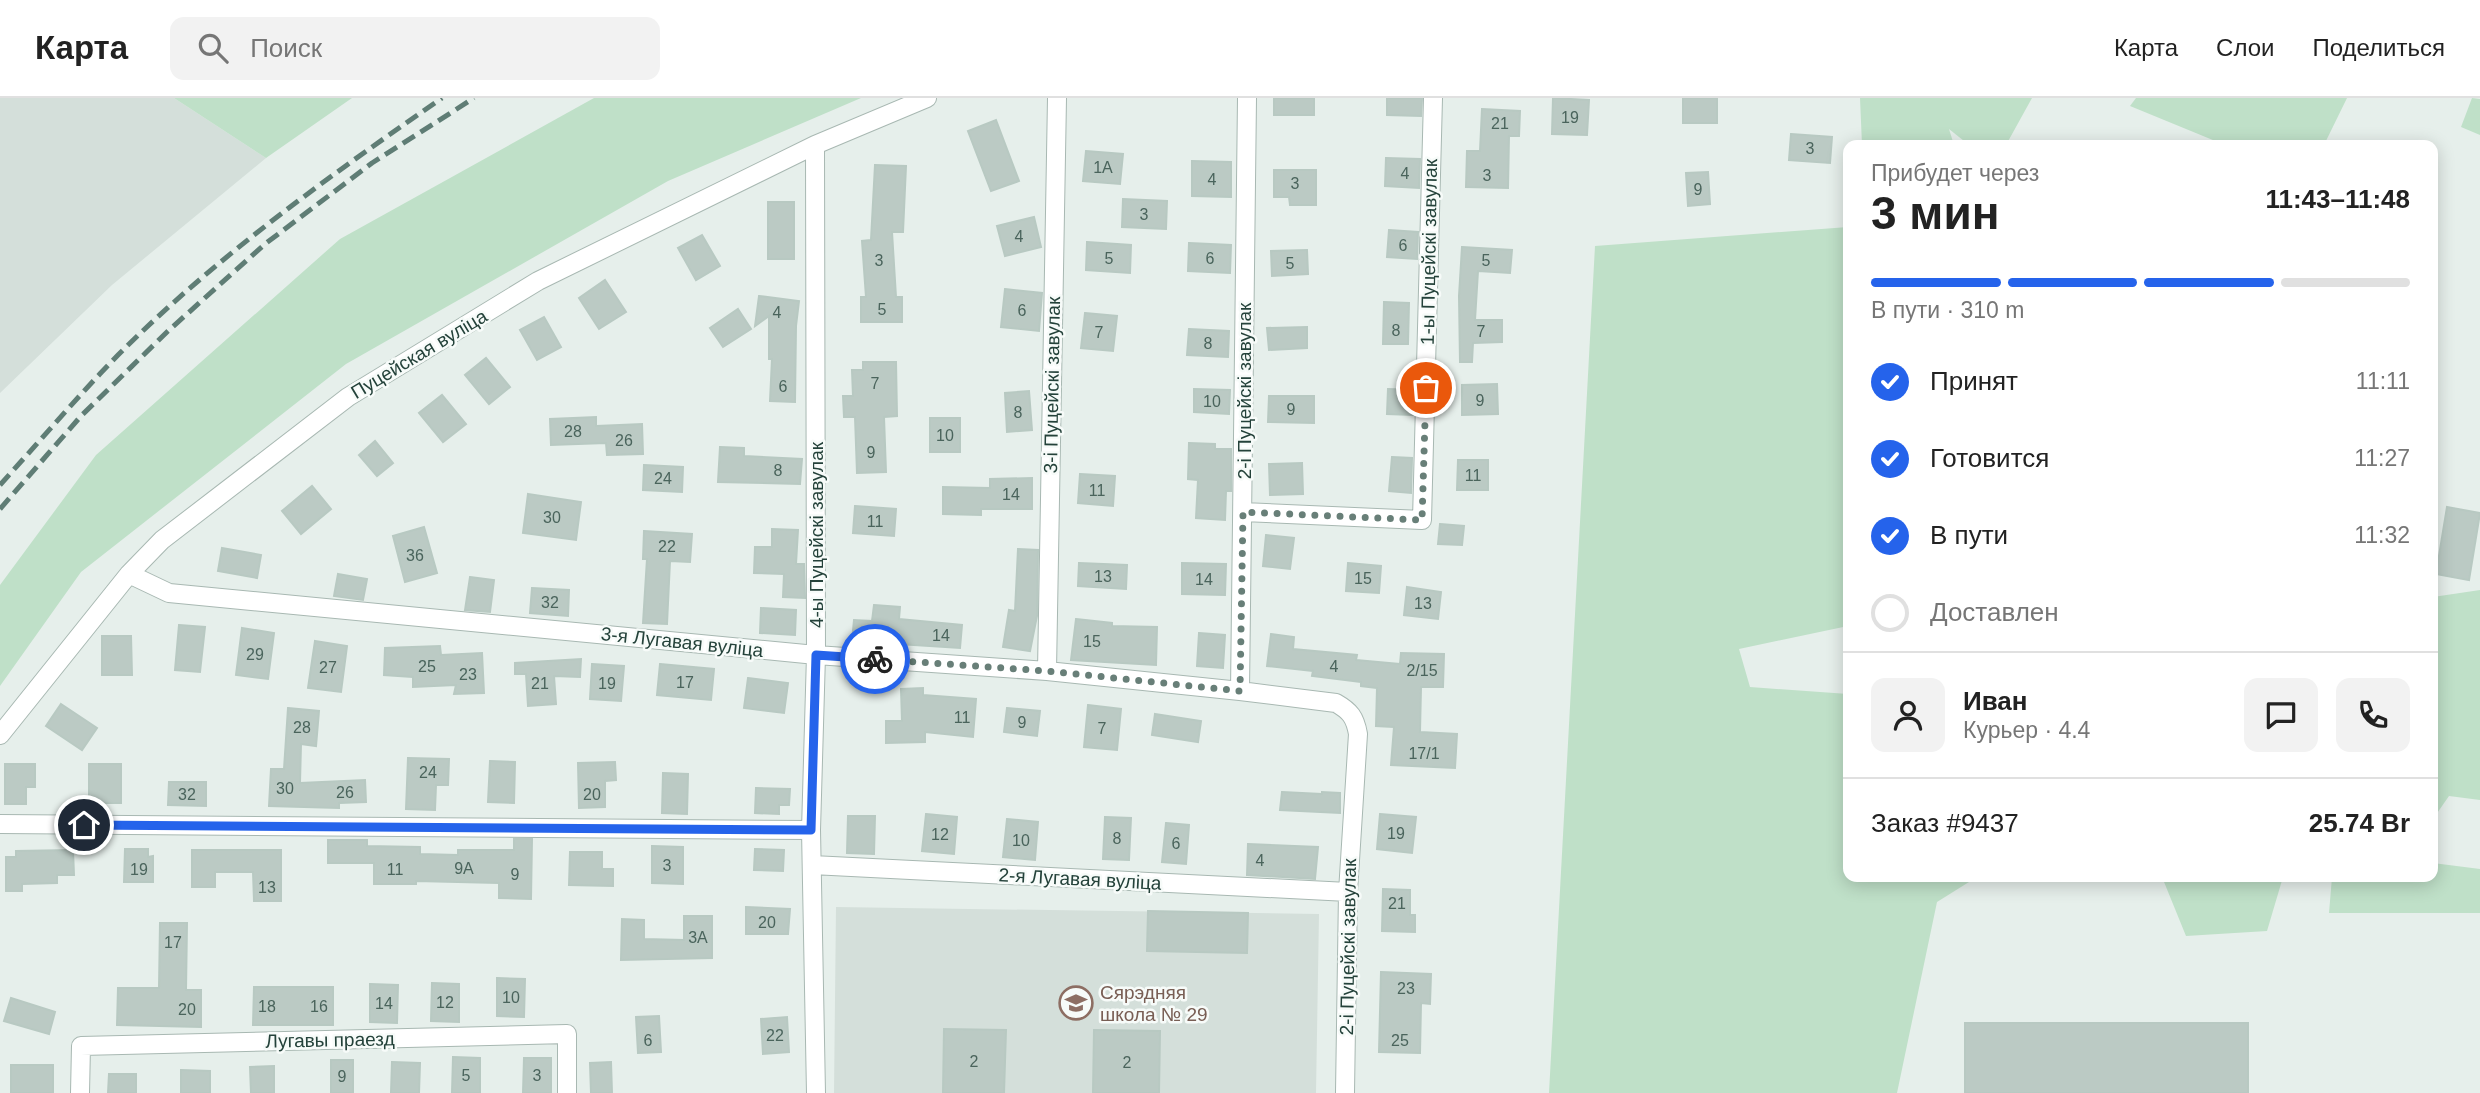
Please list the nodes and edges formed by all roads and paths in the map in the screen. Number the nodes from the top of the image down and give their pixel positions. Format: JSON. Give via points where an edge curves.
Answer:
{"nodes":[{"id":1,"x":927,"y":98,"type":"edge"},
{"id":2,"x":1057,"y":98,"type":"edge"},
{"id":3,"x":1247,"y":98,"type":"edge"},
{"id":4,"x":1433,"y":98,"type":"edge"},
{"id":5,"x":815,"y":145,"type":"junction"},
{"id":6,"x":1243,"y":512,"type":"junction"},
{"id":7,"x":128,"y":574,"type":"junction"},
{"id":8,"x":816,"y":655,"type":"junction"},
{"id":9,"x":1047,"y":671,"type":"junction"},
{"id":10,"x":1240,"y":691,"type":"junction"},
{"id":11,"x":0,"y":735,"type":"edge"},
{"id":12,"x":0,"y":824,"type":"edge"},
{"id":13,"x":811,"y":830,"type":"junction"},
{"id":14,"x":812,"y":865,"type":"junction"},
{"id":15,"x":1348,"y":892,"type":"junction"},
{"id":16,"x":80,"y":1093,"type":"edge"},
{"id":17,"x":567,"y":1093,"type":"edge"},
{"id":18,"x":816,"y":1093,"type":"edge"},
{"id":19,"x":1345,"y":1093,"type":"edge"}],
"edges":[{"from":1,"to":5,"type":"street","name":"Пуцейская вуліца"},
{"from":2,"to":9,"type":"street","name":"3-і Пуцейскі завулак"},
{"from":3,"to":6,"type":"street","name":"2-і Пуцейскі завулак"},
{"from":4,"to":6,"type":"street","name":"1-ы Пуцейскі завулак","via":[[1422,520]]},
{"from":5,"to":7,"type":"street","name":"Пуцейская вуліца","via":[[538,281],[348,397],[162,540]]},
{"from":5,"to":8,"type":"street","name":"4-ы Пуцейскі завулак"},
{"from":6,"to":10,"type":"street","name":"2-і Пуцейскі завулак"},
{"from":7,"to":8,"type":"street","name":"3-я Лугавая вуліца","via":[[169,593]]},
{"from":7,"to":11,"type":"street","name":"Пуцейская вуліца"},
{"from":8,"to":9,"type":"street","name":"3-я Лугавая вуліца"},
{"from":8,"to":13,"type":"street","name":"4-ы Пуцейскі завулак"},
{"from":9,"to":10,"type":"street","name":"3-я Лугавая вуліца"},
{"from":10,"to":15,"type":"street","name":"2-і Пуцейскі завулак","via":[[1336,703],[1356,720]]},
{"from":12,"to":13,"type":"street"},
{"from":13,"to":14,"type":"street","name":"4-ы Пуцейскі завулак"},
{"from":14,"to":15,"type":"street","name":"2-я Лугавая вуліца"},
{"from":14,"to":18,"type":"street","name":"4-ы Пуцейскі завулак"},
{"from":15,"to":19,"type":"street","name":"2-і Пуцейскі завулак"},
{"from":16,"to":17,"type":"street","name":"Лугавы праезд","via":[[81,1046],[567,1034]]}]}
